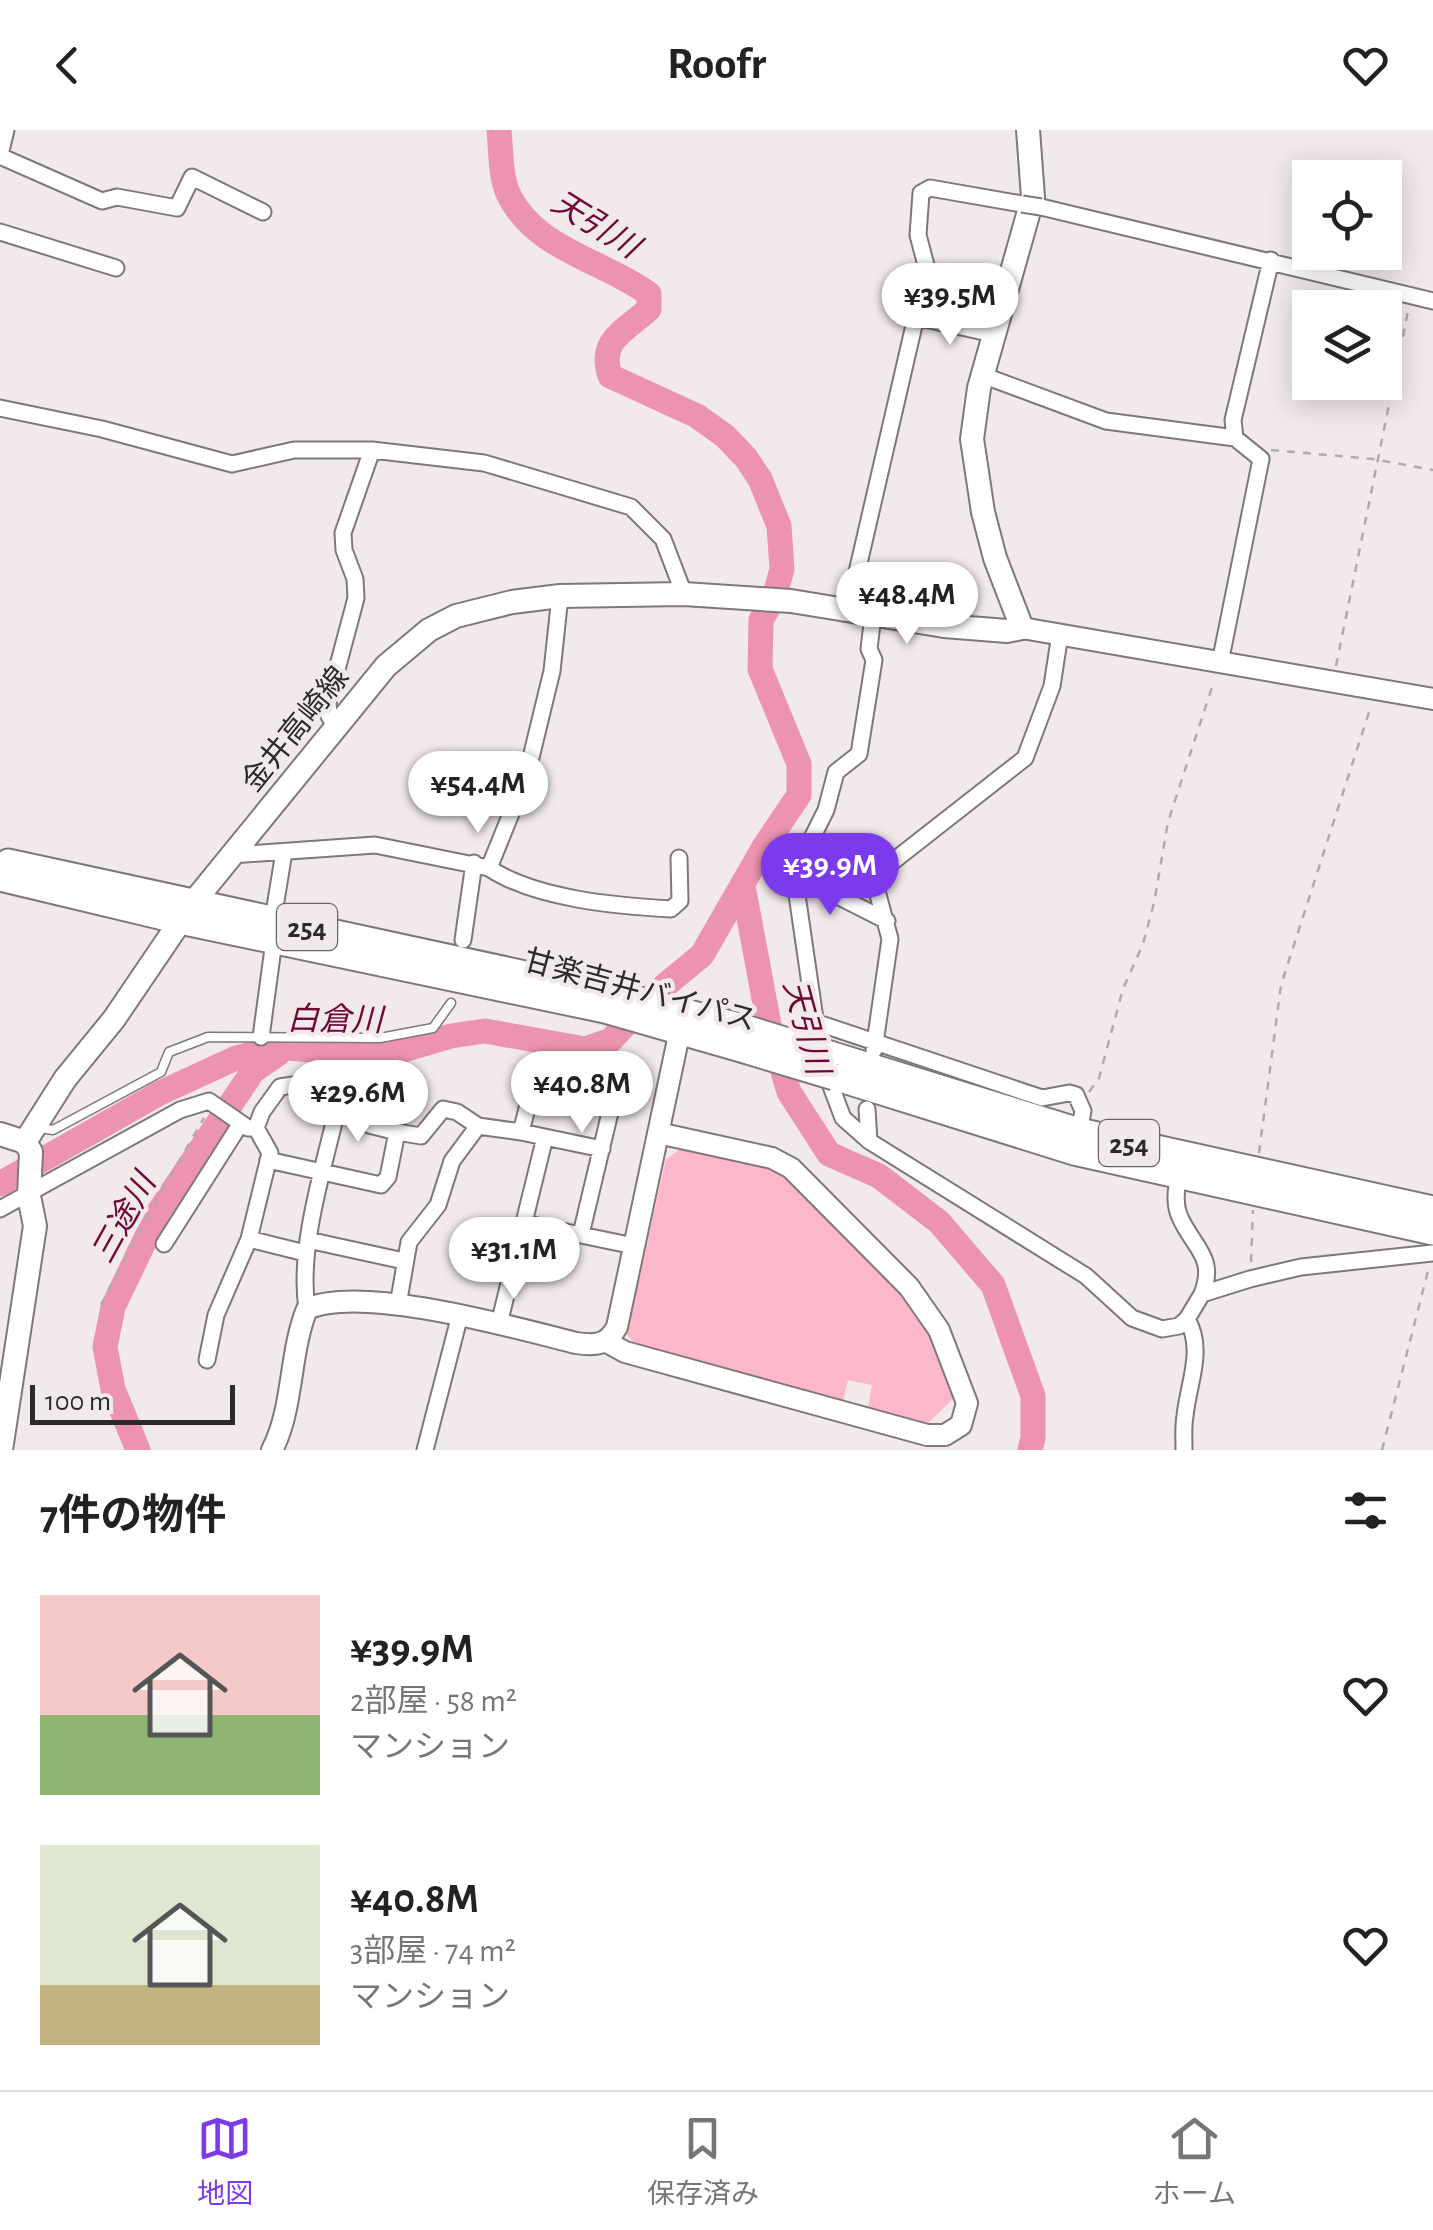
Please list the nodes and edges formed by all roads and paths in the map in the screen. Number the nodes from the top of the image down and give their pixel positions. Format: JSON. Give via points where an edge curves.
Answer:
{"nodes":[{"id":1,"x":6,"y":130,"type":"edge"},
{"id":2,"x":1028,"y":130,"type":"edge"},
{"id":3,"x":0,"y":155,"type":"edge"},
{"id":4,"x":262,"y":212,"type":"dead end"},
{"id":5,"x":0,"y":232,"type":"edge"},
{"id":6,"x":1272,"y":260,"type":"junction"},
{"id":7,"x":116,"y":268,"type":"dead end"},
{"id":8,"x":1411,"y":295,"type":"junction"},
{"id":9,"x":1433,"y":301,"type":"edge"},
{"id":10,"x":916,"y":317,"type":"junction"},
{"id":11,"x":993,"y":334,"type":"junction"},
{"id":12,"x":982,"y":375,"type":"junction"},
{"id":13,"x":0,"y":408,"type":"edge"},
{"id":14,"x":1242,"y":443,"type":"junction"},
{"id":15,"x":372,"y":450,"type":"junction"},
{"id":16,"x":1433,"y":470,"type":"edge"},
{"id":17,"x":684,"y":594,"type":"junction"},
{"id":18,"x":560,"y":596,"type":"junction"},
{"id":19,"x":848,"y":610,"type":"junction"},
{"id":20,"x":872,"y":615,"type":"junction"},
{"id":21,"x":1022,"y":628,"type":"junction"},
{"id":22,"x":1060,"y":634,"type":"junction"},
{"id":23,"x":1220,"y":663,"type":"junction"},
{"id":24,"x":1332,"y":683,"type":"junction"},
{"id":25,"x":1376,"y":691,"type":"junction"},
{"id":26,"x":1433,"y":699,"type":"edge"},
{"id":27,"x":336,"y":724,"type":"junction"},
{"id":28,"x":284,"y":852,"type":"junction"},
{"id":29,"x":231,"y":855,"type":"junction"},
{"id":30,"x":680,"y":858,"type":"dead end"},
{"id":31,"x":0,"y":861,"type":"edge"},
{"id":32,"x":481,"y":865,"type":"junction"},
{"id":33,"x":794,"y":874,"type":"junction"},
{"id":34,"x":0,"y":878,"type":"edge"},
{"id":35,"x":186,"y":912,"type":"junction"},
{"id":36,"x":887,"y":921,"type":"junction"},
{"id":37,"x":273,"y":930,"type":"junction"},
{"id":38,"x":463,"y":940,"type":"dead end"},
{"id":39,"x":451,"y":1003,"type":"dead end"},
{"id":40,"x":668,"y":1020,"type":"junction"},
{"id":41,"x":815,"y":1022,"type":"junction"},
{"id":42,"x":260,"y":1038,"type":"junction"},
{"id":43,"x":875,"y":1046,"type":"junction"},
{"id":44,"x":832,"y":1066,"type":"junction"},
{"id":45,"x":341,"y":1093,"type":"junction"},
{"id":46,"x":1080,"y":1100,"type":"junction"},
{"id":47,"x":214,"y":1104,"type":"junction"},
{"id":48,"x":867,"y":1108,"type":"dead end"},
{"id":49,"x":243,"y":1123,"type":"junction"},
{"id":50,"x":478,"y":1126,"type":"junction"},
{"id":51,"x":1079,"y":1131,"type":"junction"},
{"id":52,"x":398,"y":1132,"type":"junction"},
{"id":53,"x":521,"y":1132,"type":"junction"},
{"id":54,"x":0,"y":1134,"type":"edge"},
{"id":55,"x":658,"y":1134,"type":"junction"},
{"id":56,"x":545,"y":1137,"type":"junction"},
{"id":57,"x":31,"y":1140,"type":"junction"},
{"id":58,"x":869,"y":1140,"type":"junction"},
{"id":59,"x":602,"y":1149,"type":"junction"},
{"id":60,"x":268,"y":1160,"type":"junction"},
{"id":61,"x":324,"y":1173,"type":"junction"},
{"id":62,"x":1179,"y":1176,"type":"junction"},
{"id":63,"x":1256,"y":1183,"type":"junction"},
{"id":64,"x":30,"y":1192,"type":"junction"},
{"id":65,"x":0,"y":1209,"type":"edge"},
{"id":66,"x":1433,"y":1209,"type":"edge"},
{"id":67,"x":523,"y":1223,"type":"junction"},
{"id":68,"x":1433,"y":1232,"type":"edge"},
{"id":69,"x":581,"y":1234,"type":"junction"},
{"id":70,"x":249,"y":1238,"type":"junction"},
{"id":71,"x":164,"y":1244,"type":"dead end"},
{"id":72,"x":634,"y":1246,"type":"junction"},
{"id":73,"x":307,"y":1247,"type":"junction"},
{"id":74,"x":1433,"y":1254,"type":"edge"},
{"id":75,"x":404,"y":1261,"type":"junction"},
{"id":76,"x":1250,"y":1279,"type":"junction"},
{"id":77,"x":1202,"y":1294,"type":"junction"},
{"id":78,"x":101,"y":1304,"type":"dead end"},
{"id":79,"x":398,"y":1305,"type":"junction"},
{"id":80,"x":306,"y":1309,"type":"junction"},
{"id":81,"x":460,"y":1315,"type":"junction"},
{"id":82,"x":1187,"y":1319,"type":"junction"},
{"id":83,"x":498,"y":1324,"type":"junction"},
{"id":84,"x":605,"y":1342,"type":"junction"},
{"id":85,"x":207,"y":1360,"type":"dead end"},
{"id":86,"x":1,"y":1450,"type":"edge"},
{"id":87,"x":272,"y":1450,"type":"edge"},
{"id":88,"x":425,"y":1450,"type":"edge"},
{"id":89,"x":1184,"y":1450,"type":"edge"},
{"id":90,"x":1382,"y":1450,"type":"edge"}],
"edges":[{"from":1,"to":3,"type":"street"},
{"from":2,"to":11,"type":"main road","via":[[1033,198]]},
{"from":3,"to":4,"type":"street","via":[[102,201],[117,197],[177,208],[192,176]]},
{"from":5,"to":7,"type":"street"},
{"from":6,"to":8,"type":"street"},
{"from":6,"to":10,"type":"street","bridge":true,"via":[[930,188],[921,193],[918,235],[927,269]]},
{"from":6,"to":14,"type":"street","via":[[1233,420]]},
{"from":8,"to":9,"type":"street"},
{"from":8,"to":24,"type":"path"},
{"from":10,"to":11,"type":"street"},
{"from":10,"to":19,"type":"street"},
{"from":11,"to":12,"type":"main road"},
{"from":12,"to":14,"type":"street","via":[[1106,421]]},
{"from":12,"to":21,"type":"main road","via":[[972,440],[976,479],[995,558]]},
{"from":13,"to":15,"type":"street","via":[[232,464],[294,450]]},
{"from":14,"to":16,"type":"path"},
{"from":14,"to":23,"type":"street","via":[[1261,459]]},
{"from":15,"to":17,"type":"street","via":[[484,462],[631,507],[663,538]]},
{"from":15,"to":27,"type":"street","via":[[343,534],[356,598],[328,703]]},
{"from":17,"to":18,"type":"main road","name":"金井高崎線"},
{"from":17,"to":19,"type":"main road","name":"金井高崎線"},
{"from":18,"to":27,"type":"main road","name":"金井高崎線","via":[[479,609],[430,630],[386,666]]},
{"from":18,"to":32,"type":"street","via":[[552,671],[527,774]]},
{"from":19,"to":20,"type":"main road"},
{"from":20,"to":21,"type":"main road"},
{"from":20,"to":33,"type":"street","via":[[874,660],[859,754],[836,772],[826,810]]},
{"from":21,"to":22,"type":"street"},
{"from":22,"to":23,"type":"street"},
{"from":22,"to":36,"type":"street","via":[[1052,686],[1025,758],[882,870],[875,891]]},
{"from":23,"to":24,"type":"street"},
{"from":23,"to":46,"type":"path","via":[[1168,822],[1143,944],[1096,1086]]},
{"from":24,"to":25,"type":"street"},
{"from":25,"to":26,"type":"street"},
{"from":25,"to":63,"type":"path","via":[[1281,984]]},
{"from":27,"to":29,"type":"main road","name":"金井高崎線"},
{"from":28,"to":29,"type":"street"},
{"from":28,"to":32,"type":"street","via":[[374,846]]},
{"from":28,"to":37,"type":"street"},
{"from":29,"to":35,"type":"main road","name":"金井高崎線"},
{"from":30,"to":32,"type":"street","via":[[680,902],[672,910],[604,905],[507,880]]},
{"from":31,"to":35,"type":"highway","name":"甘楽吉井バイパス","number":"254"},
{"from":32,"to":38,"type":"street"},
{"from":33,"to":36,"type":"street"},
{"from":33,"to":41,"type":"street"},
{"from":34,"to":35,"type":"highway","name":"甘楽吉井バイパス","number":"254"},
{"from":35,"to":37,"type":"highway","name":"甘楽吉井バイパス","number":"254"},
{"from":35,"to":57,"type":"main road","name":"金井高崎線","via":[[65,1080]]},
{"from":36,"to":43,"type":"street"},
{"from":37,"to":40,"type":"highway","name":"甘楽吉井バイパス","number":"254","via":[[609,1001]]},
{"from":37,"to":42,"type":"street"},
{"from":39,"to":42,"type":"lane","via":[[433,1028],[416,1032]]},
{"from":40,"to":44,"type":"highway","name":"甘楽吉井バイパス","number":"254","bridge":true},
{"from":40,"to":55,"type":"street"},
{"from":41,"to":43,"type":"street"},
{"from":41,"to":58,"type":"street","via":[[843,1118]]},
{"from":42,"to":57,"type":"lane","via":[[208,1037],[170,1052],[161,1072]]},
{"from":43,"to":46,"type":"street","via":[[1042,1098],[1069,1093]]},
{"from":44,"to":51,"type":"highway","name":"甘楽吉井バイパス","number":"254"},
{"from":44,"to":62,"type":"highway","name":"甘楽吉井バイパス","number":"254","via":[[1042,1143]]},
{"from":45,"to":49,"type":"street","via":[[280,1087],[262,1112]]},
{"from":45,"to":52,"type":"street","via":[[368,1099],[369,1125]]},
{"from":45,"to":61,"type":"street"},
{"from":46,"to":51,"type":"street"},
{"from":47,"to":49,"type":"street"},
{"from":47,"to":64,"type":"street","via":[[180,1110]]},
{"from":47,"to":78,"type":"path"},
{"from":48,"to":58,"type":"street"},
{"from":49,"to":60,"type":"street","via":[[270,1152]]},
{"from":49,"to":71,"type":"street"},
{"from":50,"to":52,"type":"street","via":[[443,1109],[421,1136]]},
{"from":50,"to":53,"type":"street"},
{"from":50,"to":75,"type":"street","via":[[452,1161],[438,1204],[408,1242]]},
{"from":51,"to":63,"type":"highway","name":"甘楽吉井バイパス","number":"254"},
{"from":52,"to":61,"type":"street","via":[[381,1185]]},
{"from":53,"to":56,"type":"street"},
{"from":53,"to":59,"type":"street","via":[[539,1079],[610,1094]]},
{"from":54,"to":57,"type":"main road"},
{"from":55,"to":72,"type":"street"},
{"from":55,"to":84,"type":"street","via":[[791,1168],[909,1288],[938,1330],[967,1404],[961,1425],[927,1436]]},
{"from":56,"to":59,"type":"street"},
{"from":56,"to":67,"type":"street"},
{"from":57,"to":64,"type":"main road"},
{"from":58,"to":82,"type":"street","via":[[1086,1276],[1144,1324],[1162,1330]]},
{"from":59,"to":69,"type":"street"},
{"from":60,"to":61,"type":"street"},
{"from":60,"to":70,"type":"street"},
{"from":61,"to":73,"type":"street"},
{"from":62,"to":63,"type":"highway","name":"甘楽吉井バイパス","number":"254"},
{"from":62,"to":77,"type":"street","via":[[1179,1214],[1206,1260]]},
{"from":63,"to":66,"type":"highway","name":"甘楽吉井バイパス","number":"254"},
{"from":63,"to":68,"type":"highway","name":"甘楽吉井バイパス","number":"254"},
{"from":63,"to":76,"type":"path"},
{"from":64,"to":65,"type":"street"},
{"from":64,"to":86,"type":"main road","via":[[31,1268]]},
{"from":67,"to":69,"type":"street"},
{"from":67,"to":83,"type":"street"},
{"from":69,"to":72,"type":"street"},
{"from":70,"to":73,"type":"street"},
{"from":70,"to":85,"type":"street","via":[[216,1316]]},
{"from":72,"to":84,"type":"street","via":[[617,1327]]},
{"from":73,"to":75,"type":"street"},
{"from":73,"to":80,"type":"street"},
{"from":74,"to":76,"type":"street"},
{"from":74,"to":90,"type":"path"},
{"from":75,"to":79,"type":"street"},
{"from":76,"to":77,"type":"street"},
{"from":77,"to":82,"type":"street"},
{"from":79,"to":80,"type":"street","via":[[320,1303]]},
{"from":79,"to":81,"type":"street"},
{"from":80,"to":87,"type":"street"},
{"from":81,"to":83,"type":"street"},
{"from":81,"to":88,"type":"street"},
{"from":82,"to":89,"type":"street","via":[[1195,1378],[1184,1414]]},
{"from":83,"to":84,"type":"street","via":[[576,1343]]}]}
